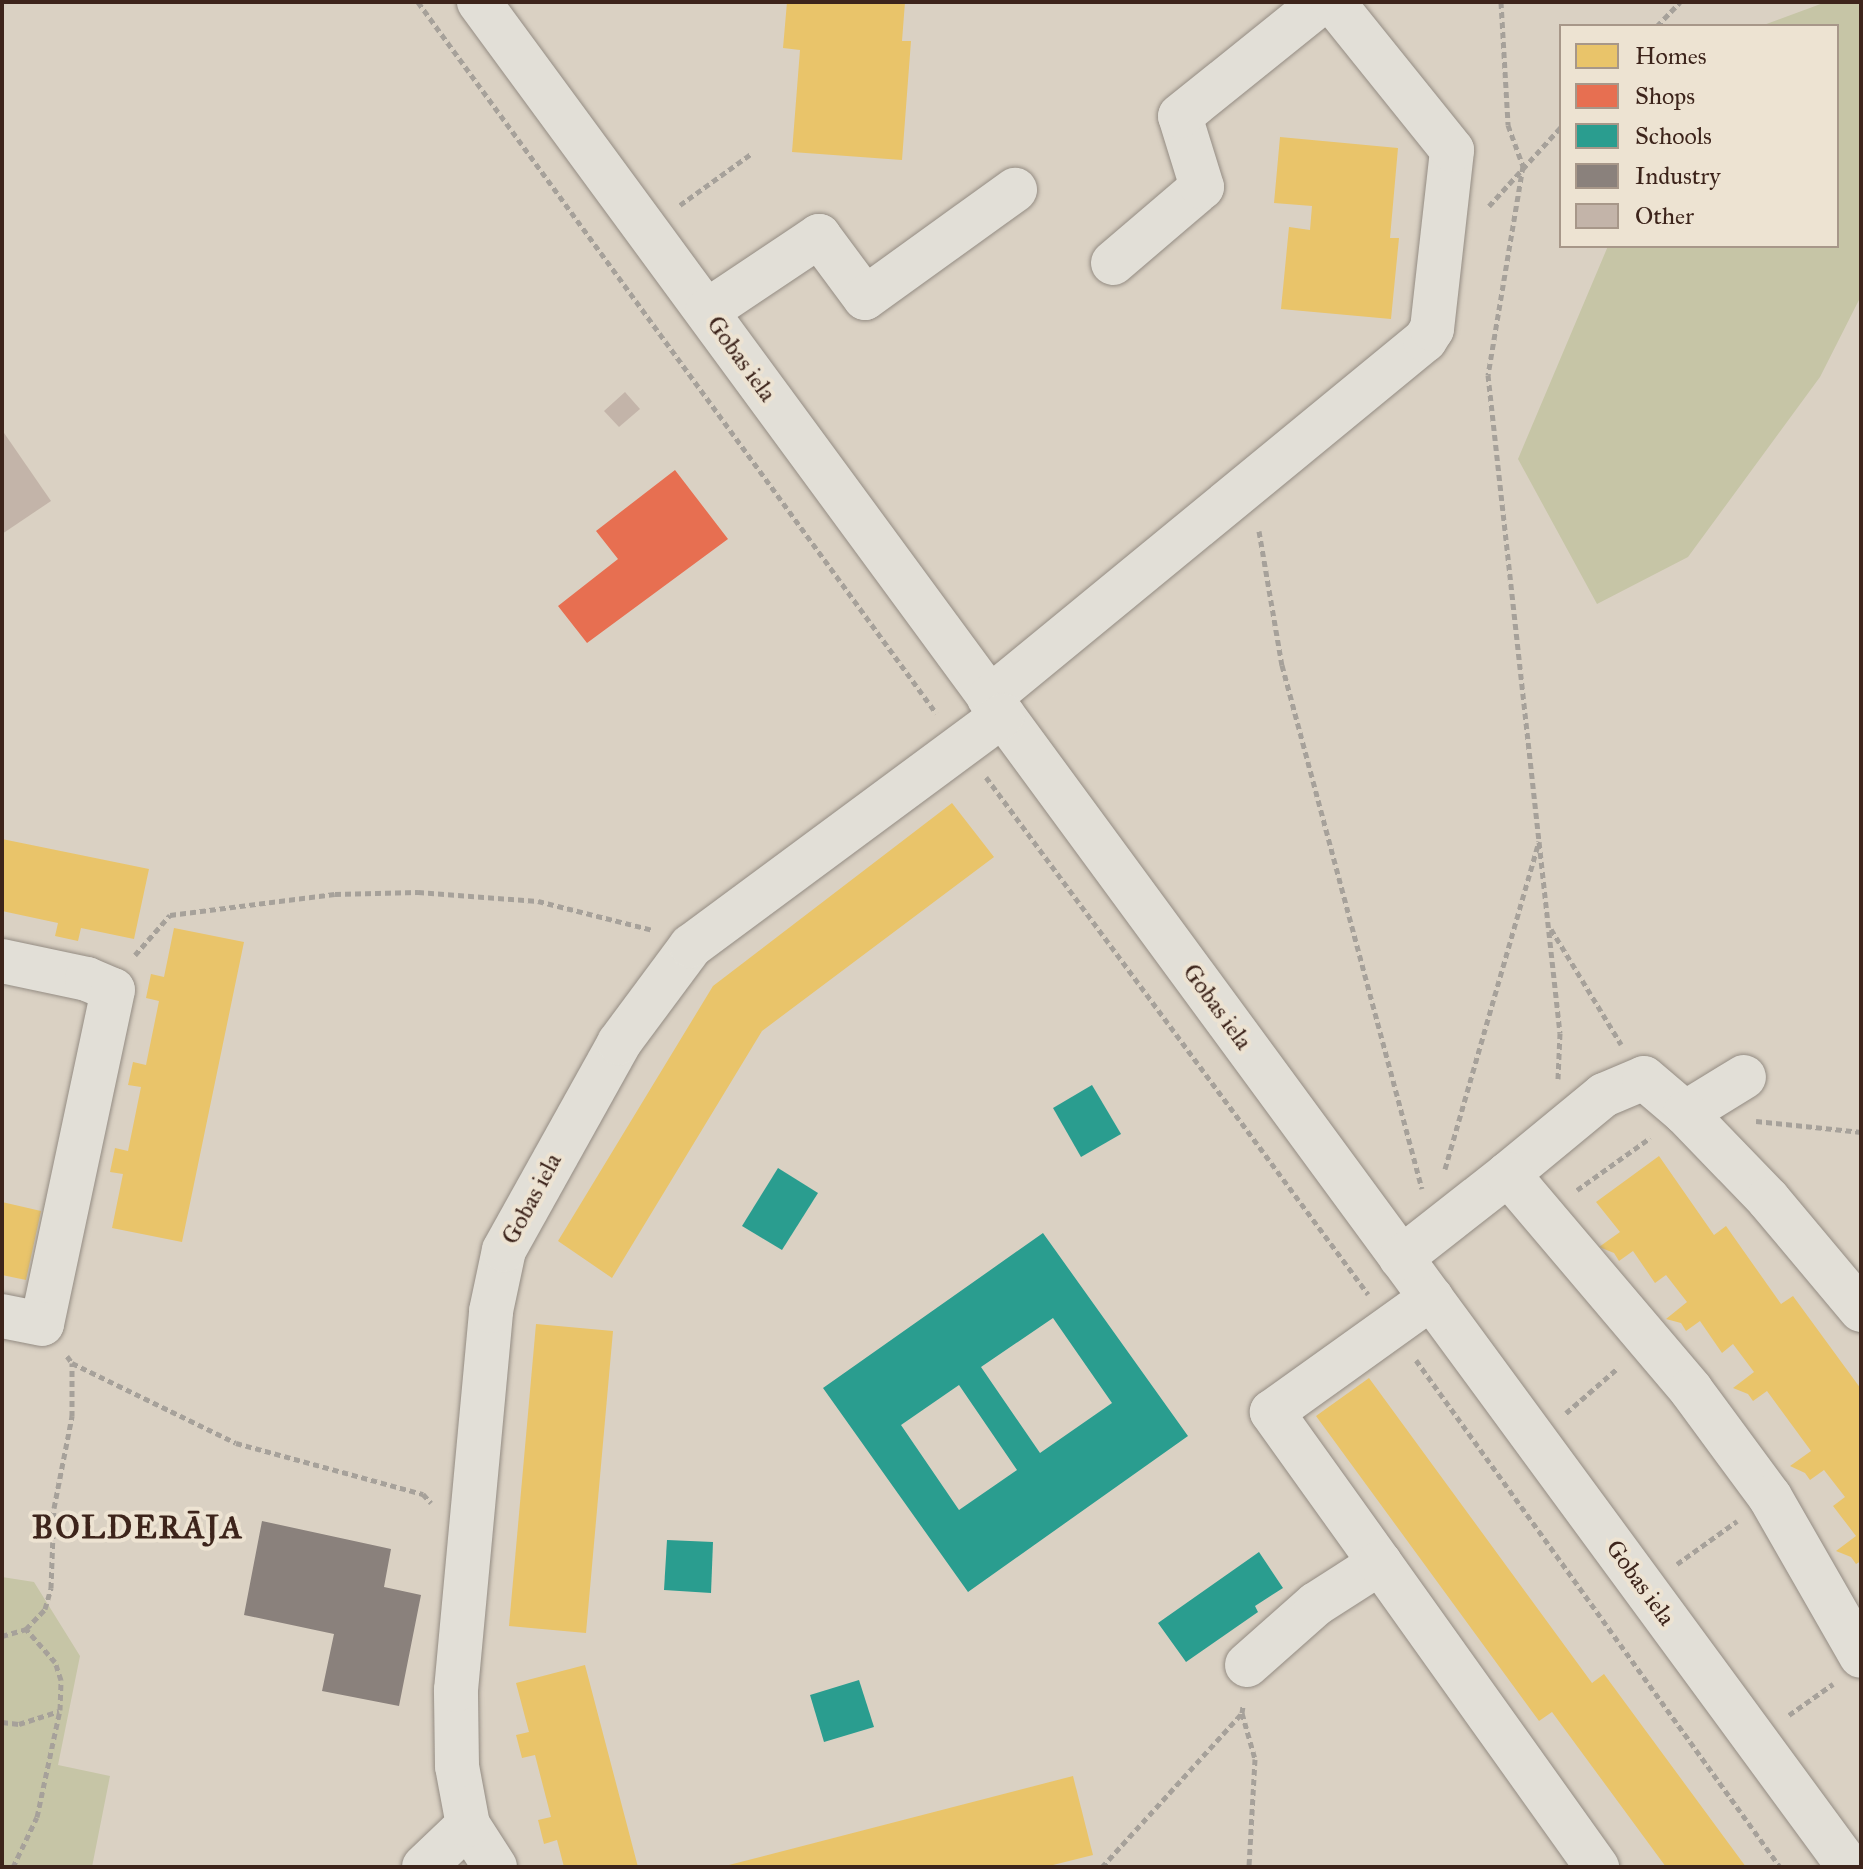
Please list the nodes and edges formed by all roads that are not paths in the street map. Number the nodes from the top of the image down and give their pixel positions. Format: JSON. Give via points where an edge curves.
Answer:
{"nodes":[{"id":1,"x":479,"y":2,"type":"edge"},
{"id":2,"x":1322,"y":2,"type":"edge"},
{"id":3,"x":1333,"y":2,"type":"edge"},
{"id":4,"x":1015,"y":190,"type":"dead end"},
{"id":5,"x":1113,"y":263,"type":"dead end"},
{"id":6,"x":707,"y":311,"type":"junction"},
{"id":7,"x":996,"y":706,"type":"junction"},
{"id":8,"x":2,"y":961,"type":"edge"},
{"id":9,"x":1744,"y":1077,"type":"dead end"},
{"id":10,"x":1685,"y":1113,"type":"junction"},
{"id":11,"x":1508,"y":1174,"type":"junction"},
{"id":12,"x":1418,"y":1240,"type":"junction"},
{"id":13,"x":1431,"y":1298,"type":"junction"},
{"id":14,"x":1861,"y":1310,"type":"edge"},
{"id":15,"x":22,"y":1320,"type":"edge"},
{"id":16,"x":1380,"y":1563,"type":"junction"},
{"id":17,"x":1247,"y":1665,"type":"road end"},
{"id":18,"x":1849,"y":1668,"type":"edge"},
{"id":19,"x":468,"y":1825,"type":"junction"},
{"id":20,"x":424,"y":1867,"type":"edge"},
{"id":21,"x":495,"y":1867,"type":"edge"},
{"id":22,"x":1597,"y":1867,"type":"edge"},
{"id":23,"x":1849,"y":1867,"type":"edge"}],
"edges":[{"from":1,"to":6,"type":"street","name":"Gobas iela"},
{"from":2,"to":5,"type":"street","via":[[1180,116],[1202,187]]},
{"from":3,"to":7,"type":"street","via":[[1452,150],[1434,324],[1425,340],[1250,483]]},
{"from":4,"to":6,"type":"street","via":[[865,298],[819,236]]},
{"from":6,"to":7,"type":"street","name":"Gobas iela"},
{"from":7,"to":12,"type":"street","name":"Gobas iela"},
{"from":7,"to":19,"type":"street","name":"Gobas iela","via":[[962,745],[691,946],[619,1043],[504,1250],[491,1311],[456,1690],[457,1766]]},
{"from":8,"to":15,"type":"street","via":[[87,979],[113,990]]},
{"from":9,"to":10,"type":"street"},
{"from":10,"to":11,"type":"street","via":[[1644,1078],[1604,1095]]},
{"from":10,"to":14,"type":"street","via":[[1768,1199]]},
{"from":11,"to":12,"type":"street"},
{"from":11,"to":18,"type":"street","via":[[1691,1390],[1770,1497]]},
{"from":12,"to":13,"type":"street","name":"Gobas iela"},
{"from":13,"to":16,"type":"street","via":[[1272,1412]]},
{"from":13,"to":23,"type":"street","name":"Gobas iela"},
{"from":16,"to":17,"type":"street","via":[[1316,1604]]},
{"from":16,"to":22,"type":"street"},
{"from":19,"to":20,"type":"street"},
{"from":19,"to":21,"type":"street","name":"Gobas iela"}]}
